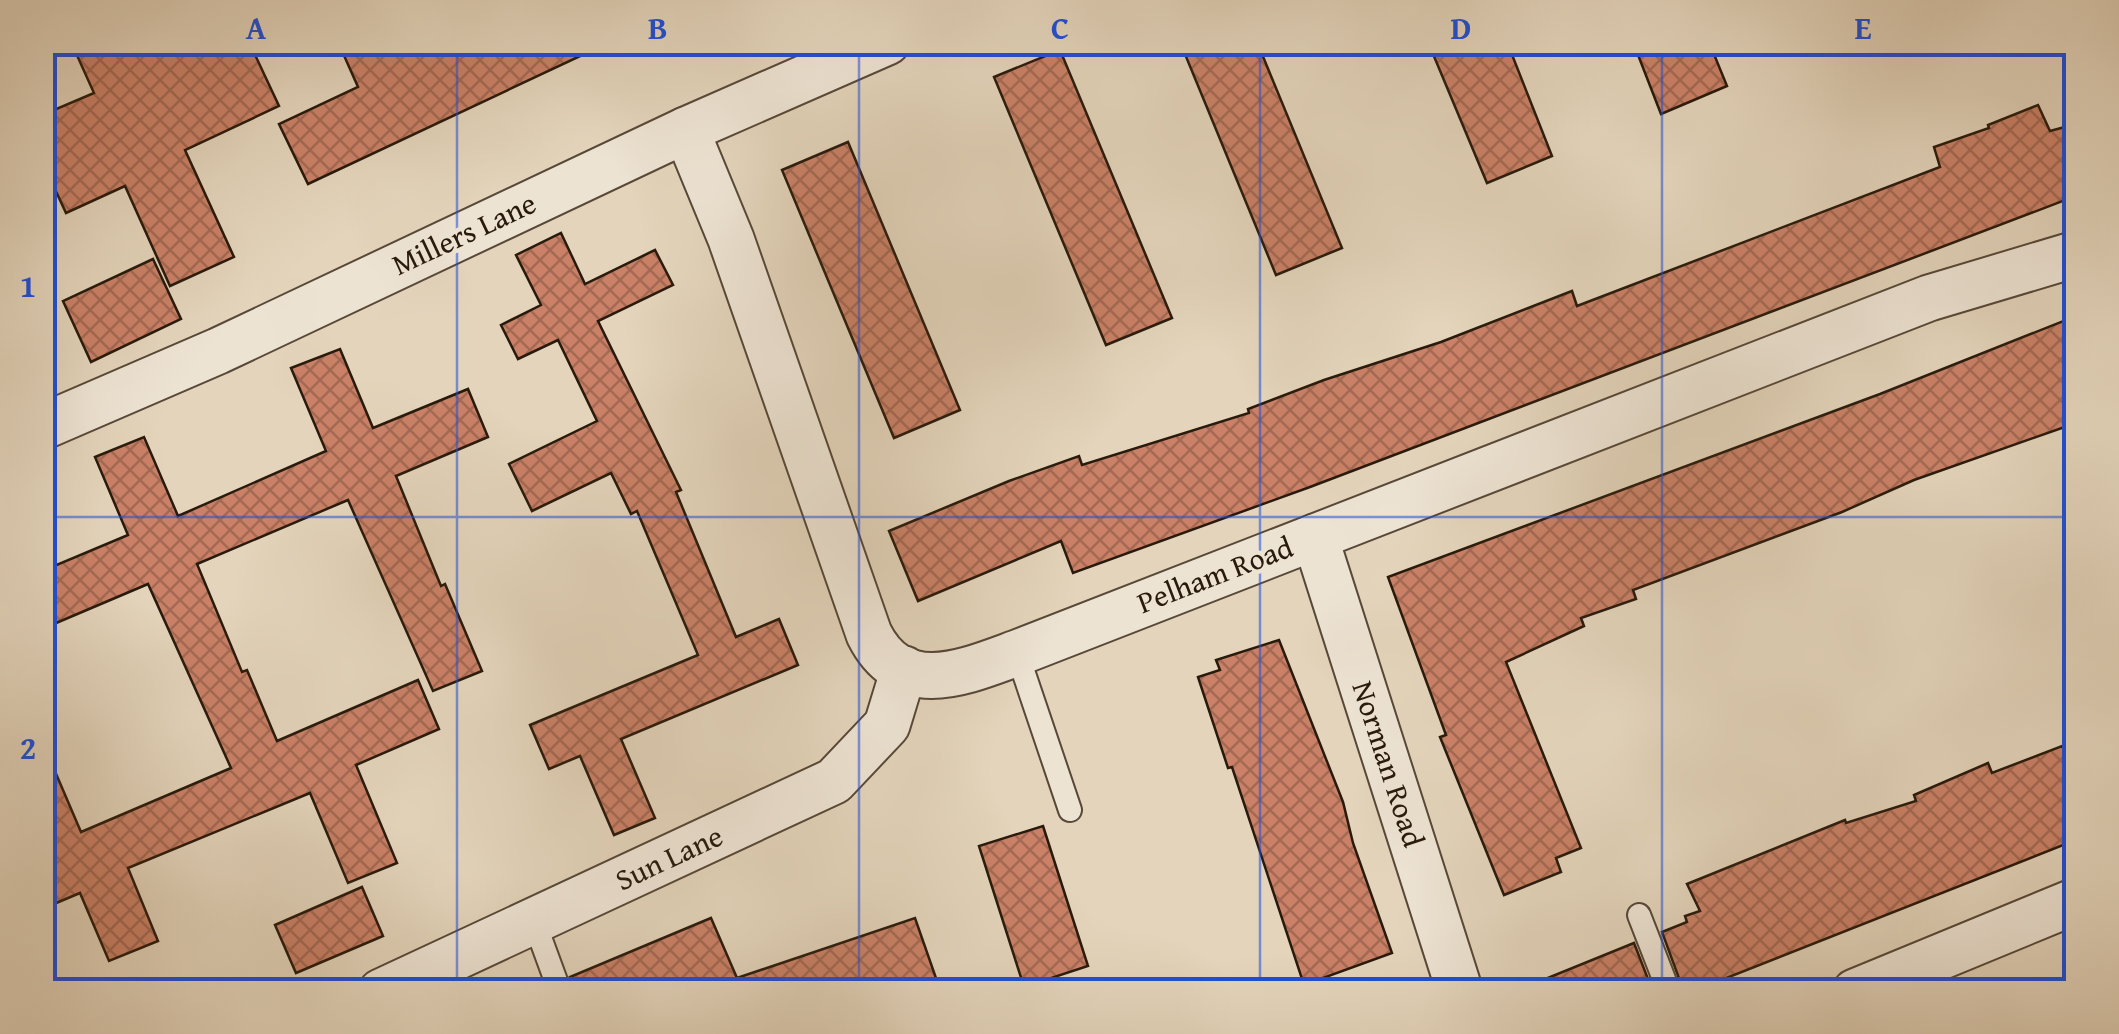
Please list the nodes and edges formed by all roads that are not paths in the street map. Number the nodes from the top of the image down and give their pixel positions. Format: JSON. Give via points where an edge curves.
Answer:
{"nodes":[{"id":1,"x":887,"y":42,"type":"edge"},
{"id":2,"x":686,"y":130,"type":"junction"},
{"id":3,"x":2076,"y":254,"type":"edge"},
{"id":4,"x":42,"y":427,"type":"edge"},
{"id":5,"x":1315,"y":537,"type":"junction"},
{"id":6,"x":1017,"y":653,"type":"junction"},
{"id":7,"x":904,"y":670,"type":"junction"},
{"id":8,"x":1070,"y":810,"type":"dead end"},
{"id":9,"x":2076,"y":901,"type":"edge"},
{"id":10,"x":1639,"y":915,"type":"dead end"},
{"id":11,"x":534,"y":921,"type":"junction"},
{"id":12,"x":382,"y":992,"type":"edge"},
{"id":13,"x":560,"y":992,"type":"edge"},
{"id":14,"x":1460,"y":992,"type":"edge"},
{"id":15,"x":1669,"y":992,"type":"edge"},
{"id":16,"x":1856,"y":992,"type":"edge"}],
"edges":[{"from":1,"to":2,"type":"street","name":"Millers Lane"},
{"from":2,"to":4,"type":"street","name":"Millers Lane"},
{"from":2,"to":7,"type":"street","via":[[870,634],[879,654]]},
{"from":3,"to":5,"type":"street","name":"Pelham Road","via":[[1929,298]]},
{"from":5,"to":6,"type":"street","name":"Pelham Road"},
{"from":5,"to":14,"type":"street","name":"Norman Road"},
{"from":6,"to":7,"type":"street","name":"Pelham Road","via":[[952,676]]},
{"from":6,"to":8,"type":"lane"},
{"from":7,"to":11,"type":"street","name":"Sun Lane","via":[[887,725],[834,780]]},
{"from":9,"to":16,"type":"street"},
{"from":10,"to":15,"type":"lane"},
{"from":11,"to":12,"type":"street","name":"Sun Lane"},
{"from":11,"to":13,"type":"lane"}]}
